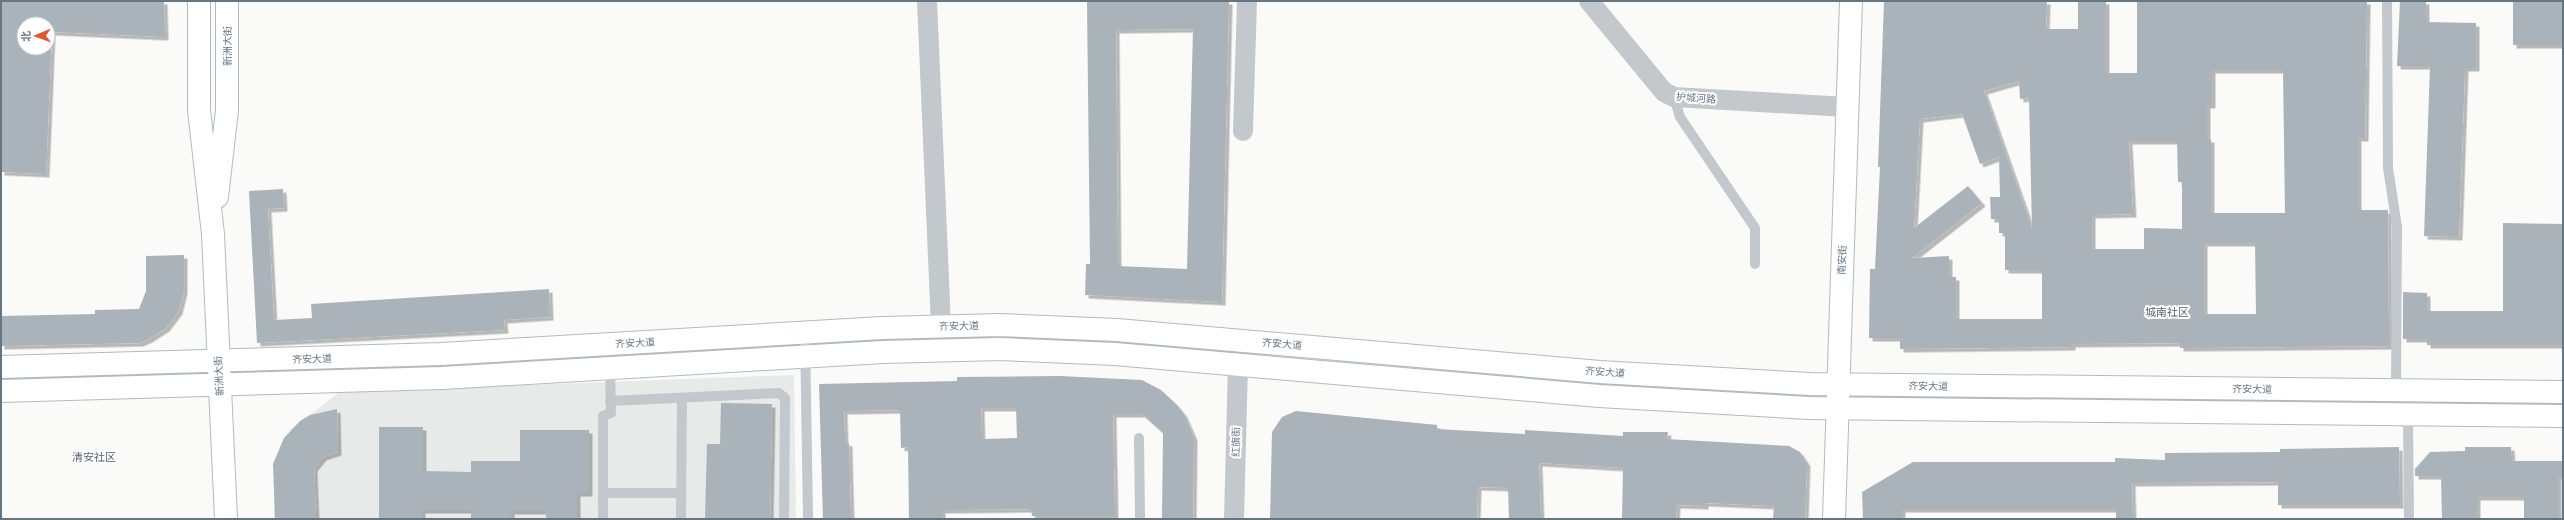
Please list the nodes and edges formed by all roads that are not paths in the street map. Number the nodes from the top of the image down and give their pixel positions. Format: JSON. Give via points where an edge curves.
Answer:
{"nodes":[{"id":1,"x":199,"y":1,"type":"edge"},
{"id":2,"x":227,"y":1,"type":"edge"},
{"id":3,"x":927,"y":1,"type":"edge"},
{"id":4,"x":1247,"y":1,"type":"edge"},
{"id":5,"x":1589,"y":1,"type":"edge"},
{"id":6,"x":1851,"y":1,"type":"edge"},
{"id":7,"x":2387,"y":1,"type":"edge"},
{"id":8,"x":1674,"y":97,"type":"junction"},
{"id":9,"x":1847,"y":107,"type":"junction"},
{"id":10,"x":1243,"y":131,"type":"dead end"},
{"id":11,"x":213,"y":234,"type":"junction"},
{"id":12,"x":1755,"y":264,"type":"dead end"},
{"id":13,"x":941,"y":326,"type":"junction"},
{"id":14,"x":805,"y":333,"type":"junction"},
{"id":15,"x":805,"y":357,"type":"junction"},
{"id":16,"x":219,"y":362,"type":"junction"},
{"id":17,"x":1238,"y":364,"type":"junction"},
{"id":18,"x":1,"y":367,"type":"edge"},
{"id":19,"x":610,"y":368,"type":"junction"},
{"id":20,"x":1838,"y":384,"type":"junction"},
{"id":21,"x":220,"y":386,"type":"junction"},
{"id":22,"x":2396,"y":390,"type":"junction"},
{"id":23,"x":1,"y":391,"type":"edge"},
{"id":24,"x":2563,"y":392,"type":"edge"},
{"id":25,"x":682,"y":398,"type":"junction"},
{"id":26,"x":610,"y":401,"type":"junction"},
{"id":27,"x":1838,"y":408,"type":"junction"},
{"id":28,"x":2408,"y":415,"type":"junction"},
{"id":29,"x":2563,"y":416,"type":"edge"},
{"id":30,"x":1139,"y":438,"type":"dead end"},
{"id":31,"x":603,"y":493,"type":"junction"},
{"id":32,"x":681,"y":493,"type":"junction"},
{"id":33,"x":226,"y":519,"type":"edge"},
{"id":34,"x":602,"y":519,"type":"edge"},
{"id":35,"x":681,"y":519,"type":"edge"},
{"id":36,"x":784,"y":519,"type":"edge"},
{"id":37,"x":808,"y":519,"type":"edge"},
{"id":38,"x":1140,"y":519,"type":"edge"},
{"id":39,"x":1234,"y":519,"type":"edge"},
{"id":40,"x":1834,"y":519,"type":"edge"},
{"id":41,"x":2409,"y":519,"type":"edge"}],
"edges":[{"from":1,"to":11,"type":"main road","name":"新洲大街","via":[[199,110]]},
{"from":2,"to":11,"type":"main road","name":"新洲大街","via":[[227,110]]},
{"from":3,"to":13,"type":"street"},
{"from":4,"to":10,"type":"street"},
{"from":5,"to":8,"type":"street","name":"护城河路","via":[[1664,92]]},
{"from":6,"to":9,"type":"main road","name":"南安街"},
{"from":7,"to":22,"type":"lane","via":[[2388,168],[2397,227]]},
{"from":8,"to":9,"type":"street","name":"护城河路"},
{"from":8,"to":12,"type":"lane","via":[[1680,117],[1756,228]]},
{"from":9,"to":20,"type":"main road","name":"南安街"},
{"from":11,"to":16,"type":"main road","name":"新洲大街"},
{"from":13,"to":14,"type":"main road","name":"齐安大道"},
{"from":13,"to":20,"type":"main road","name":"齐安大道","via":[[1037,326],[1117,330],[1600,372]]},
{"from":14,"to":15,"type":"lane"},
{"from":14,"to":16,"type":"main road","name":"齐安大道","via":[[441,354]]},
{"from":15,"to":17,"type":"main road","via":[[1000,349],[1115,354]]},
{"from":15,"to":19,"type":"main road"},
{"from":15,"to":37,"type":"lane"},
{"from":16,"to":18,"type":"main road","name":"齐安大道"},
{"from":16,"to":21,"type":"main road","name":"新洲大街"},
{"from":17,"to":27,"type":"main road","via":[[1606,396]]},
{"from":17,"to":39,"type":"street","name":"红旗街"},
{"from":19,"to":21,"type":"main road","via":[[442,378]]},
{"from":19,"to":26,"type":"lane"},
{"from":20,"to":22,"type":"main road","name":"齐安大道"},
{"from":20,"to":27,"type":"main road","name":"南安街"},
{"from":21,"to":23,"type":"main road"},
{"from":21,"to":33,"type":"main road","name":"新洲大街"},
{"from":22,"to":24,"type":"main road","name":"齐安大道"},
{"from":25,"to":26,"type":"lane"},
{"from":25,"to":32,"type":"lane"},
{"from":25,"to":36,"type":"lane","via":[[779,393],[785,398]]},
{"from":26,"to":31,"type":"lane","via":[[610,413],[603,416]]},
{"from":27,"to":28,"type":"main road"},
{"from":27,"to":40,"type":"main road","name":"南安街"},
{"from":28,"to":29,"type":"main road"},
{"from":28,"to":41,"type":"lane"},
{"from":30,"to":38,"type":"lane"},
{"from":31,"to":32,"type":"lane"},
{"from":31,"to":34,"type":"lane"},
{"from":32,"to":35,"type":"lane"}]}
